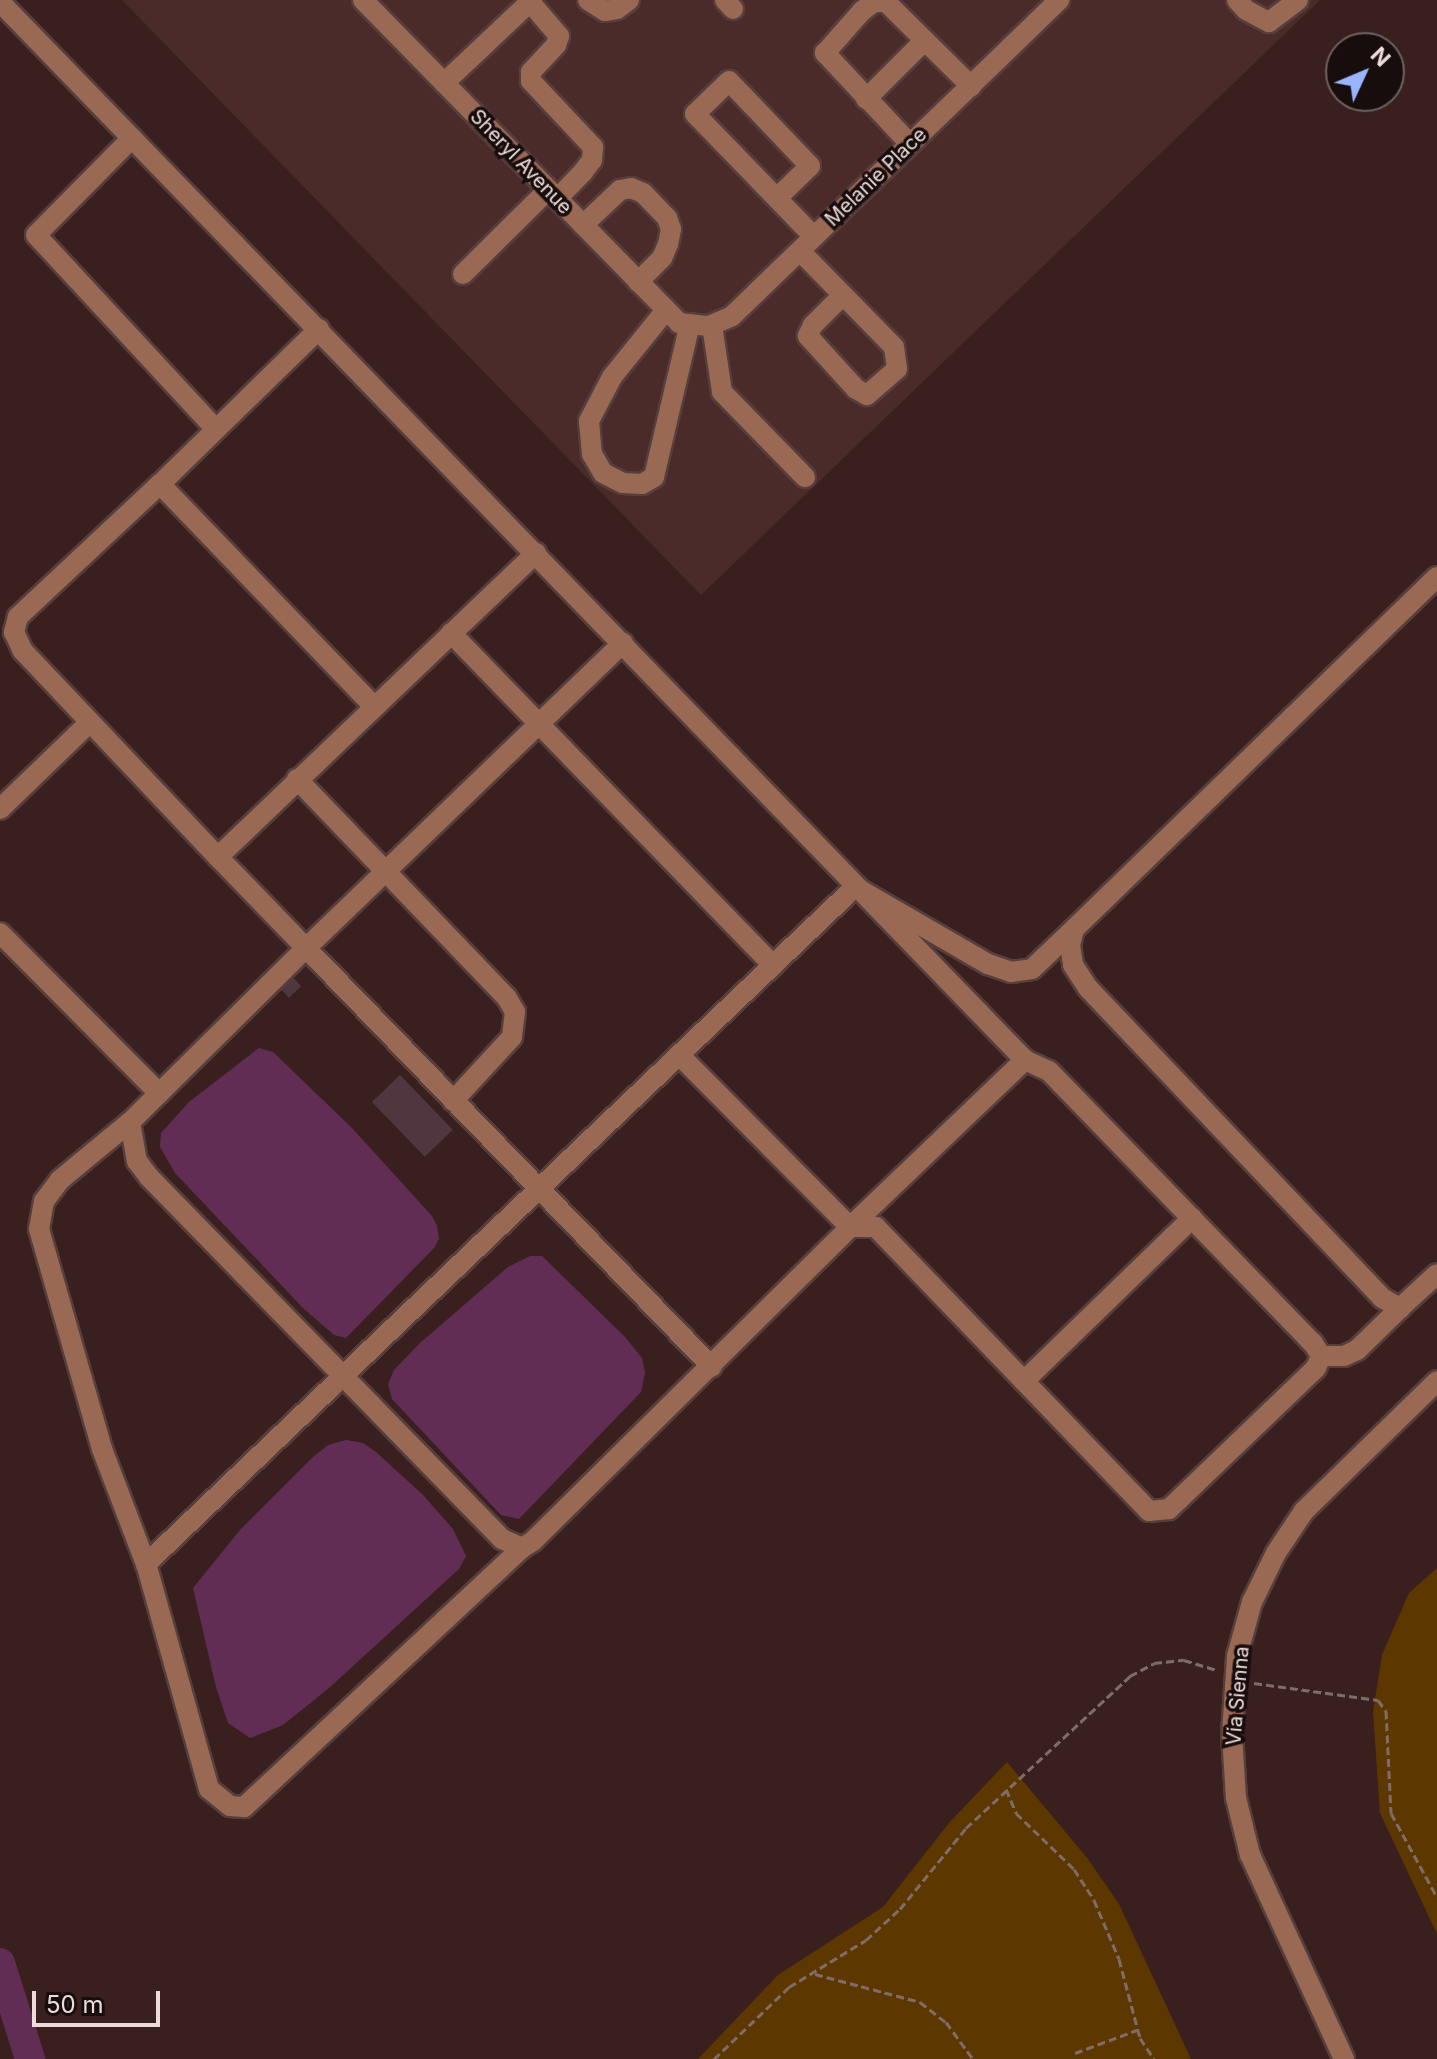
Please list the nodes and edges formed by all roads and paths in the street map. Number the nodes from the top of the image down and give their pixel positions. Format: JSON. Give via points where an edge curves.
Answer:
{"nodes":[{"id":1,"x":363,"y":0,"type":"edge"},
{"id":2,"x":588,"y":0,"type":"edge"},
{"id":3,"x":629,"y":0,"type":"edge"},
{"id":4,"x":1059,"y":0,"type":"edge"},
{"id":5,"x":1237,"y":0,"type":"edge"},
{"id":6,"x":1298,"y":0,"type":"edge"},
{"id":7,"x":531,"y":1,"type":"edge"},
{"id":8,"x":0,"y":2,"type":"edge"},
{"id":9,"x":925,"y":40,"type":"junction"},
{"id":10,"x":444,"y":83,"type":"junction"},
{"id":11,"x":971,"y":86,"type":"junction"},
{"id":12,"x":866,"y":99,"type":"junction"},
{"id":13,"x":132,"y":138,"type":"junction"},
{"id":14,"x":910,"y":144,"type":"junction"},
{"id":15,"x":552,"y":194,"type":"junction"},
{"id":16,"x":777,"y":198,"type":"junction"},
{"id":17,"x":583,"y":225,"type":"junction"},
{"id":18,"x":807,"y":244,"type":"junction"},
{"id":19,"x":463,"y":274,"type":"dead end"},
{"id":20,"x":638,"y":282,"type":"junction"},
{"id":21,"x":843,"y":295,"type":"junction"},
{"id":22,"x":678,"y":319,"type":"junction"},
{"id":23,"x":712,"y":325,"type":"junction"},
{"id":24,"x":319,"y":329,"type":"junction"},
{"id":25,"x":215,"y":428,"type":"junction"},
{"id":26,"x":805,"y":477,"type":"dead end"},
{"id":27,"x":160,"y":484,"type":"junction"},
{"id":28,"x":536,"y":553,"type":"junction"},
{"id":29,"x":1437,"y":577,"type":"edge"},
{"id":30,"x":451,"y":633,"type":"junction"},
{"id":31,"x":623,"y":643,"type":"junction"},
{"id":32,"x":373,"y":705,"type":"junction"},
{"id":33,"x":90,"y":722,"type":"junction"},
{"id":34,"x":541,"y":725,"type":"junction"},
{"id":35,"x":297,"y":779,"type":"junction"},
{"id":36,"x":0,"y":809,"type":"edge"},
{"id":37,"x":218,"y":857,"type":"junction"},
{"id":38,"x":387,"y":872,"type":"junction"},
{"id":39,"x":855,"y":887,"type":"junction"},
{"id":40,"x":1074,"y":929,"type":"junction"},
{"id":41,"x":0,"y":933,"type":"edge"},
{"id":42,"x":306,"y":948,"type":"junction"},
{"id":43,"x":773,"y":965,"type":"junction"},
{"id":44,"x":680,"y":1056,"type":"junction"},
{"id":45,"x":1025,"y":1060,"type":"junction"},
{"id":46,"x":159,"y":1093,"type":"junction"},
{"id":47,"x":453,"y":1101,"type":"junction"},
{"id":48,"x":130,"y":1122,"type":"junction"},
{"id":49,"x":541,"y":1191,"type":"junction"},
{"id":50,"x":1192,"y":1218,"type":"junction"},
{"id":51,"x":850,"y":1227,"type":"junction"},
{"id":52,"x":1437,"y":1274,"type":"edge"},
{"id":53,"x":1400,"y":1308,"type":"junction"},
{"id":54,"x":1321,"y":1356,"type":"junction"},
{"id":55,"x":712,"y":1367,"type":"junction"},
{"id":56,"x":344,"y":1376,"type":"junction"},
{"id":57,"x":1024,"y":1381,"type":"junction"},
{"id":58,"x":1437,"y":1381,"type":"edge"},
{"id":59,"x":522,"y":1548,"type":"junction"},
{"id":60,"x":146,"y":1564,"type":"junction"},
{"id":61,"x":1236,"y":1678,"type":"junction"},
{"id":62,"x":1006,"y":1789,"type":"junction"},
{"id":63,"x":1437,"y":1897,"type":"edge"},
{"id":64,"x":814,"y":1973,"type":"junction"},
{"id":65,"x":1137,"y":2030,"type":"junction"},
{"id":66,"x":1075,"y":2053,"type":"dead end"},
{"id":67,"x":714,"y":2059,"type":"edge"},
{"id":68,"x":973,"y":2059,"type":"edge"},
{"id":69,"x":1154,"y":2059,"type":"edge"},
{"id":70,"x":1344,"y":2059,"type":"edge"}],
"edges":[{"from":1,"to":10,"type":"street","name":"Sheryl Avenue"},
{"from":2,"to":3,"type":"street","via":[[605,11]]},
{"from":4,"to":11,"type":"street","name":"Melanie Place"},
{"from":5,"to":6,"type":"street","via":[[1269,22]]},
{"from":7,"to":10,"type":"street"},
{"from":7,"to":15,"type":"street","via":[[559,36],[531,72],[531,81],[593,147],[583,172]]},
{"from":8,"to":13,"type":"street"},
{"from":9,"to":11,"type":"street"},
{"from":9,"to":12,"type":"street"},
{"from":9,"to":12,"type":"street","via":[[886,2],[874,2],[862,11],[825,53]]},
{"from":10,"to":15,"type":"street","name":"Sheryl Avenue"},
{"from":11,"to":14,"type":"street","name":"Melanie Place"},
{"from":12,"to":14,"type":"street"},
{"from":13,"to":24,"type":"street"},
{"from":13,"to":25,"type":"street","via":[[36,235]]},
{"from":14,"to":18,"type":"street","name":"Melanie Place"},
{"from":15,"to":17,"type":"street","name":"Sheryl Avenue"},
{"from":15,"to":19,"type":"street"},
{"from":16,"to":16,"type":"street","via":[[810,166],[729,81],[695,114]]},
{"from":16,"to":18,"type":"street"},
{"from":17,"to":20,"type":"street","name":"Sheryl Avenue"},
{"from":17,"to":20,"type":"street","via":[[620,190],[643,193],[671,229],[662,258]]},
{"from":18,"to":21,"type":"street"},
{"from":18,"to":23,"type":"street","name":"Melanie Place","via":[[732,316]]},
{"from":20,"to":22,"type":"street","name":"Sheryl Avenue"},
{"from":21,"to":21,"type":"street","via":[[894,347],[898,358],[897,369],[867,395],[808,336]]},
{"from":22,"to":22,"type":"street","via":[[612,377],[589,421],[592,454],[603,473],[623,483],[642,484],[654,477]]},
{"from":22,"to":23,"type":"street"},
{"from":23,"to":26,"type":"street","via":[[722,392]]},
{"from":24,"to":25,"type":"street"},
{"from":24,"to":28,"type":"street"},
{"from":25,"to":27,"type":"street"},
{"from":27,"to":32,"type":"street"},
{"from":27,"to":33,"type":"street","via":[[18,617],[14,632],[23,651]]},
{"from":28,"to":30,"type":"street"},
{"from":28,"to":31,"type":"street"},
{"from":29,"to":40,"type":"street"},
{"from":30,"to":32,"type":"street"},
{"from":30,"to":34,"type":"street"},
{"from":31,"to":34,"type":"street"},
{"from":31,"to":39,"type":"street"},
{"from":32,"to":35,"type":"street"},
{"from":33,"to":36,"type":"street"},
{"from":33,"to":37,"type":"street"},
{"from":34,"to":38,"type":"street"},
{"from":34,"to":43,"type":"street"},
{"from":35,"to":37,"type":"street"},
{"from":35,"to":38,"type":"street"},
{"from":37,"to":42,"type":"street"},
{"from":38,"to":42,"type":"street"},
{"from":38,"to":47,"type":"street","via":[[515,1012],[512,1037]]},
{"from":39,"to":40,"type":"street","via":[[1011,972],[1032,969]]},
{"from":39,"to":43,"type":"street"},
{"from":39,"to":45,"type":"street"},
{"from":40,"to":53,"type":"street","via":[[1073,965],[1088,988],[1382,1298]]},
{"from":41,"to":46,"type":"street"},
{"from":42,"to":46,"type":"street"},
{"from":42,"to":47,"type":"street"},
{"from":43,"to":44,"type":"street"},
{"from":44,"to":49,"type":"street"},
{"from":44,"to":51,"type":"street"},
{"from":45,"to":50,"type":"street","via":[[1049,1071]]},
{"from":45,"to":51,"type":"street"},
{"from":46,"to":48,"type":"street"},
{"from":47,"to":49,"type":"street"},
{"from":48,"to":56,"type":"street","via":[[137,1161],[149,1177]]},
{"from":48,"to":60,"type":"street","via":[[60,1180],[44,1201],[39,1229],[102,1449]]},
{"from":49,"to":55,"type":"street"},
{"from":49,"to":56,"type":"street"},
{"from":50,"to":54,"type":"street"},
{"from":50,"to":57,"type":"street"},
{"from":51,"to":55,"type":"street"},
{"from":51,"to":57,"type":"street","via":[[876,1227]]},
{"from":52,"to":53,"type":"street"},
{"from":53,"to":54,"type":"street","via":[[1357,1350]]},
{"from":54,"to":57,"type":"street","via":[[1316,1368],[1181,1499],[1158,1512],[1149,1511]]},
{"from":55,"to":59,"type":"street"},
{"from":56,"to":59,"type":"street","via":[[502,1539]]},
{"from":56,"to":60,"type":"street"},
{"from":58,"to":61,"type":"street","name":"Via Sienna","via":[[1304,1511],[1252,1602]]},
{"from":59,"to":60,"type":"street","via":[[244,1807],[230,1806],[209,1789]]},
{"from":61,"to":62,"type":"path","via":[[1184,1660],[1154,1663],[1130,1676]]},
{"from":61,"to":63,"type":"path","via":[[1378,1700],[1386,1711],[1391,1813]]},
{"from":61,"to":70,"type":"street","name":"Via Sienna","via":[[1236,1798],[1250,1855]]},
{"from":62,"to":64,"type":"path","via":[[966,1828],[900,1909],[866,1940]]},
{"from":62,"to":65,"type":"path","via":[[1016,1813],[1074,1869],[1094,1900],[1119,1959]]},
{"from":64,"to":67,"type":"path","via":[[789,1987]]},
{"from":64,"to":68,"type":"path","via":[[920,2002],[946,2022]]},
{"from":65,"to":66,"type":"path"},
{"from":65,"to":69,"type":"path"}]}
